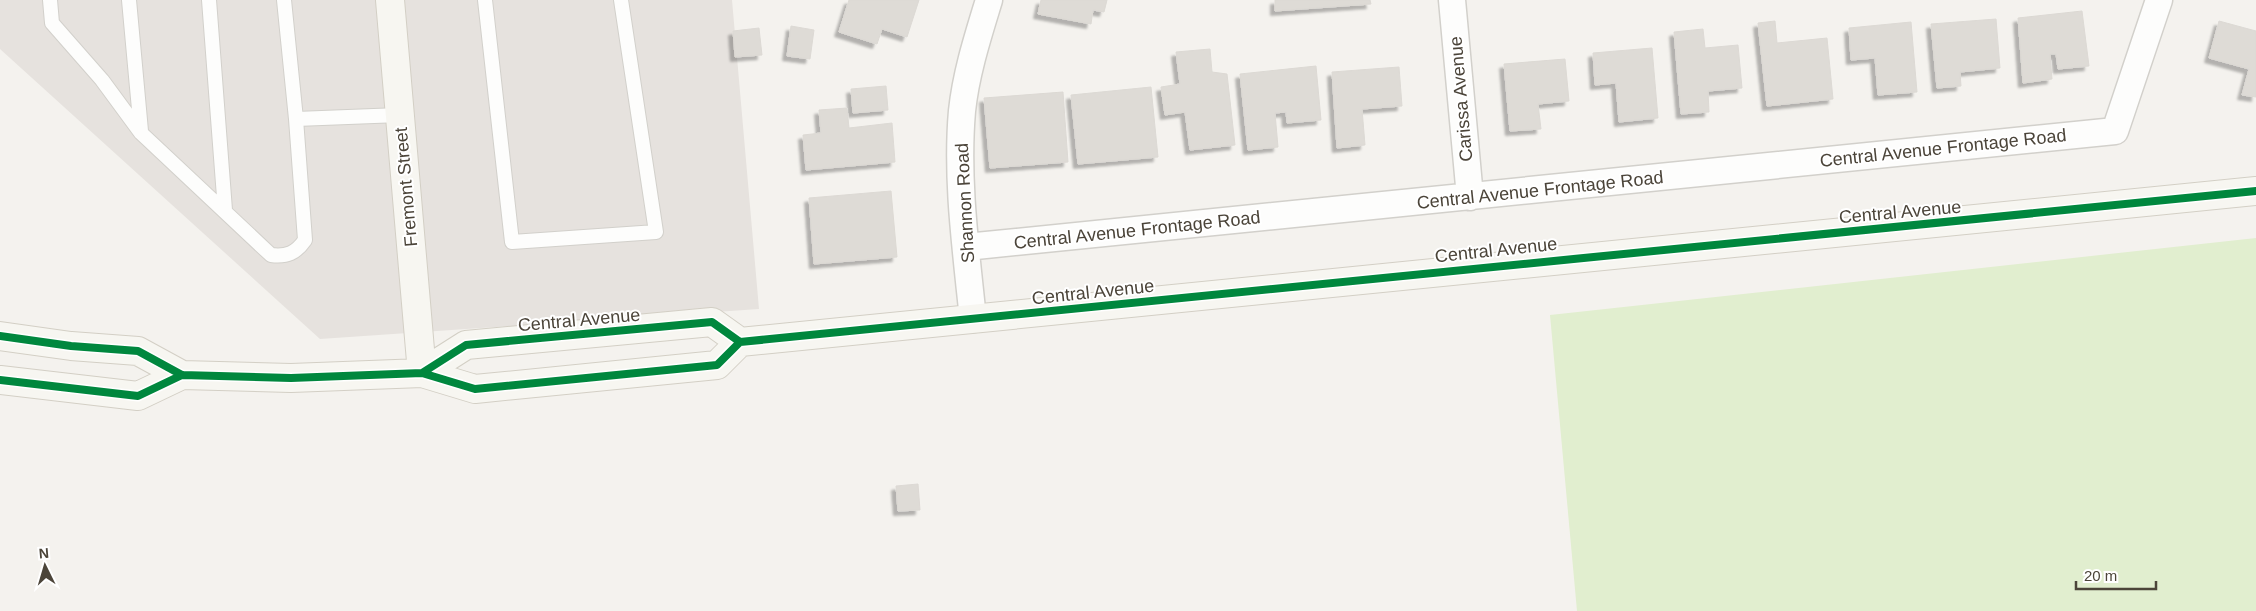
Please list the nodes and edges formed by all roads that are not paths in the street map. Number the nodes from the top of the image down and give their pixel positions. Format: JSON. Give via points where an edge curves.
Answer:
{"nodes":[{"id":1,"x":50,"y":0,"type":"edge"},
{"id":2,"x":129,"y":0,"type":"edge"},
{"id":3,"x":208,"y":0,"type":"edge"},
{"id":4,"x":284,"y":0,"type":"edge"},
{"id":5,"x":390,"y":0,"type":"edge"},
{"id":6,"x":484,"y":0,"type":"edge"},
{"id":7,"x":621,"y":0,"type":"edge"},
{"id":8,"x":989,"y":0,"type":"edge"},
{"id":9,"x":1452,"y":0,"type":"edge"},
{"id":10,"x":2159,"y":0,"type":"edge"},
{"id":11,"x":400,"y":115,"type":"junction"},
{"id":12,"x":296,"y":119,"type":"junction"},
{"id":13,"x":141,"y":133,"type":"junction"},
{"id":14,"x":2256,"y":191,"type":"edge"},
{"id":15,"x":1470,"y":197,"type":"junction"},
{"id":16,"x":225,"y":210,"type":"junction"},
{"id":17,"x":966,"y":248,"type":"junction"},
{"id":18,"x":973,"y":319,"type":"junction"},
{"id":19,"x":0,"y":336,"type":"edge"},
{"id":20,"x":740,"y":342,"type":"junction"},
{"id":21,"x":422,"y":373,"type":"junction"},
{"id":22,"x":182,"y":375,"type":"junction"},
{"id":23,"x":0,"y":380,"type":"edge"}],
"edges":[{"from":1,"to":13,"type":"lane","via":[[52,23],[102,80]]},
{"from":2,"to":13,"type":"lane"},
{"from":3,"to":16,"type":"lane"},
{"from":4,"to":12,"type":"lane"},
{"from":5,"to":11,"type":"main road","name":"Fremont Street"},
{"from":6,"to":7,"type":"lane","via":[[512,242],[656,232]]},
{"from":8,"to":17,"type":"street","name":"Shannon Road","via":[[973,52],[962,110],[960,172]]},
{"from":9,"to":15,"type":"street","name":"Carissa Avenue"},
{"from":10,"to":15,"type":"street","name":"Central Avenue Frontage Road","via":[[2115,131]]},
{"from":11,"to":12,"type":"lane"},
{"from":11,"to":21,"type":"main road","name":"Fremont Street"},
{"from":12,"to":16,"type":"lane","via":[[306,240],[298,250],[283,256],[271,255]]},
{"from":13,"to":16,"type":"lane"},
{"from":14,"to":18,"type":"main road","name":"Central Avenue"},
{"from":15,"to":17,"type":"street","name":"Central Avenue Frontage Road"},
{"from":17,"to":18,"type":"street","name":"Shannon Road"},
{"from":18,"to":20,"type":"main road","name":"Central Avenue"},
{"from":19,"to":22,"type":"main road","via":[[138,351]]},
{"from":20,"to":21,"type":"main road","via":[[717,365],[475,389]]},
{"from":20,"to":21,"type":"main road","name":"Central Avenue","via":[[712,322],[476,344],[466,345]]},
{"from":21,"to":22,"type":"main road","via":[[291,378]]},
{"from":22,"to":23,"type":"main road","via":[[138,396]]}]}
